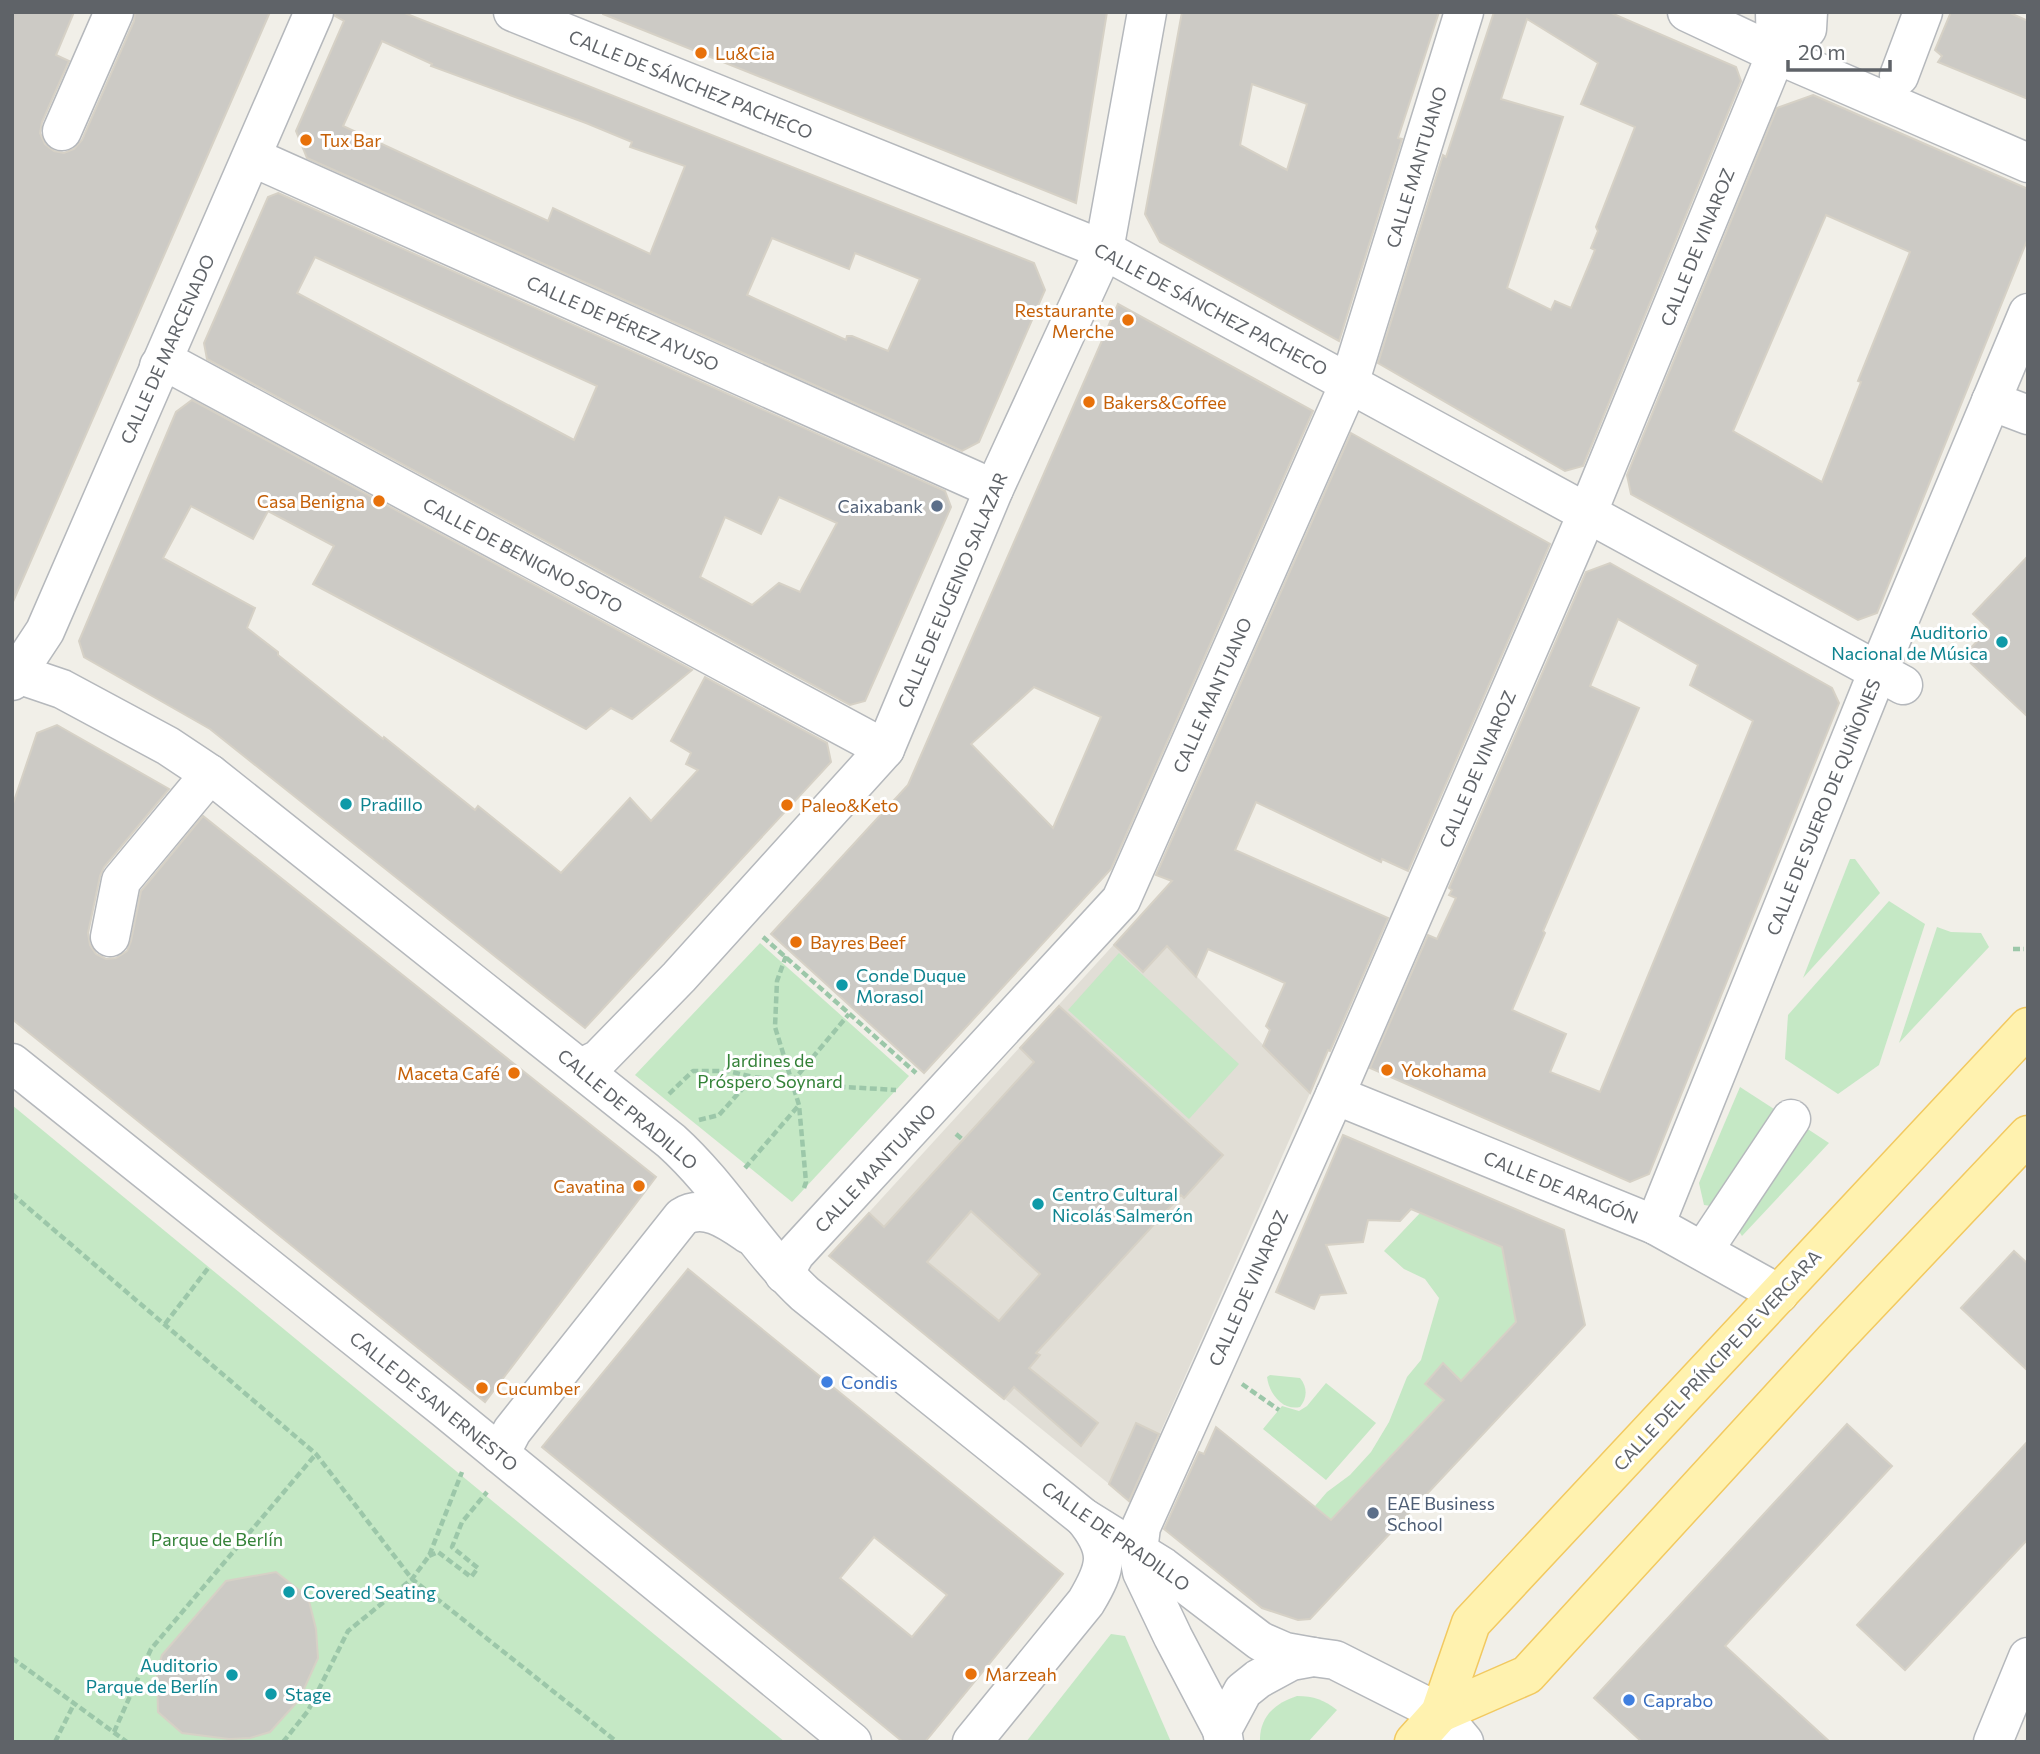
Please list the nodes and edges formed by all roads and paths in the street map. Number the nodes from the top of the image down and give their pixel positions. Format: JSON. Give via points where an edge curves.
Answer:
{"nodes":[{"id":1,"x":114,"y":12,"type":"edge"},
{"id":2,"x":314,"y":12,"type":"edge"},
{"id":3,"x":513,"y":12,"type":"edge"},
{"id":4,"x":1147,"y":12,"type":"edge"},
{"id":5,"x":1464,"y":12,"type":"edge"},
{"id":6,"x":1687,"y":12,"type":"edge"},
{"id":7,"x":1923,"y":12,"type":"edge"},
{"id":8,"x":1790,"y":26,"type":"edge"},
{"id":9,"x":1899,"y":76,"type":"dead end"},
{"id":10,"x":62,"y":131,"type":"dead end"},
{"id":11,"x":252,"y":157,"type":"junction"},
{"id":12,"x":2028,"y":163,"type":"edge"},
{"id":13,"x":1104,"y":250,"type":"junction"},
{"id":14,"x":2028,"y":313,"type":"edge"},
{"id":15,"x":159,"y":366,"type":"junction"},
{"id":16,"x":1349,"y":384,"type":"junction"},
{"id":17,"x":1991,"y":401,"type":"junction"},
{"id":18,"x":2028,"y":415,"type":"edge"},
{"id":19,"x":994,"y":489,"type":"junction"},
{"id":20,"x":1587,"y":514,"type":"junction"},
{"id":21,"x":1895,"y":668,"type":"junction"},
{"id":22,"x":14,"y":675,"type":"edge"},
{"id":23,"x":885,"y":749,"type":"junction"},
{"id":24,"x":210,"y":774,"type":"junction"},
{"id":25,"x":110,"y":937,"type":"dead end"},
{"id":26,"x":768,"y":941,"type":"dead end"},
{"id":27,"x":2013,"y":949,"type":"dead end"},
{"id":28,"x":2025,"y":949,"type":"dead end"},
{"id":29,"x":786,"y":956,"type":"junction"},
{"id":30,"x":849,"y":1014,"type":"junction"},
{"id":31,"x":2028,"y":1027,"type":"edge"},
{"id":32,"x":12,"y":1063,"type":"edge"},
{"id":33,"x":581,"y":1068,"type":"junction"},
{"id":34,"x":918,"y":1075,"type":"dead end"},
{"id":35,"x":753,"y":1077,"type":"junction"},
{"id":36,"x":792,"y":1082,"type":"junction"},
{"id":37,"x":1335,"y":1096,"type":"junction"},
{"id":38,"x":662,"y":1101,"type":"dead end"},
{"id":39,"x":799,"y":1105,"type":"junction"},
{"id":40,"x":913,"y":1106,"type":"junction"},
{"id":41,"x":1791,"y":1119,"type":"dead end"},
{"id":42,"x":688,"y":1122,"type":"dead end"},
{"id":43,"x":2028,"y":1135,"type":"edge"},
{"id":44,"x":745,"y":1168,"type":"dead end"},
{"id":45,"x":810,"y":1192,"type":"joint"},
{"id":46,"x":12,"y":1194,"type":"edge"},
{"id":47,"x":1654,"y":1225,"type":"junction"},
{"id":48,"x":755,"y":1239,"type":"junction"},
{"id":49,"x":1703,"y":1251,"type":"junction"},
{"id":50,"x":212,"y":1262,"type":"dead end"},
{"id":51,"x":784,"y":1274,"type":"junction"},
{"id":52,"x":1779,"y":1294,"type":"junction"},
{"id":53,"x":165,"y":1324,"type":"junction"},
{"id":54,"x":1237,"y":1380,"type":"dead end"},
{"id":55,"x":1279,"y":1410,"type":"dead end"},
{"id":56,"x":317,"y":1454,"type":"junction"},
{"id":57,"x":500,"y":1454,"type":"junction"},
{"id":58,"x":462,"y":1472,"type":"dead end"},
{"id":59,"x":487,"y":1492,"type":"dead end"},
{"id":60,"x":1084,"y":1518,"type":"junction"},
{"id":61,"x":1141,"y":1533,"type":"junction"},
{"id":62,"x":429,"y":1556,"type":"junction"},
{"id":63,"x":412,"y":1579,"type":"junction"},
{"id":64,"x":1086,"y":1602,"type":"junction"},
{"id":65,"x":1173,"y":1637,"type":"junction"},
{"id":66,"x":1313,"y":1657,"type":"junction"},
{"id":67,"x":2028,"y":1657,"type":"edge"},
{"id":68,"x":12,"y":1658,"type":"edge"},
{"id":69,"x":74,"y":1704,"type":"junction"},
{"id":70,"x":1440,"y":1713,"type":"junction"},
{"id":71,"x":114,"y":1732,"type":"junction"},
{"id":72,"x":1223,"y":1736,"type":"edge"},
{"id":73,"x":55,"y":1742,"type":"edge"},
{"id":74,"x":127,"y":1742,"type":"edge"},
{"id":75,"x":283,"y":1742,"type":"edge"},
{"id":76,"x":617,"y":1742,"type":"edge"},
{"id":77,"x":852,"y":1742,"type":"edge"},
{"id":78,"x":972,"y":1742,"type":"edge"},
{"id":79,"x":1413,"y":1742,"type":"edge"},
{"id":80,"x":1464,"y":1742,"type":"edge"},
{"id":81,"x":1993,"y":1742,"type":"edge"}],
"edges":[{"from":1,"to":10,"type":"street"},
{"from":2,"to":11,"type":"street","name":"CALLE DE MARCENADO"},
{"from":3,"to":13,"type":"street","name":"CALLE DE SÁNCHEZ PACHECO"},
{"from":4,"to":13,"type":"street","name":"CALLE DE EUGENIO SALAZAR"},
{"from":5,"to":16,"type":"street","name":"CALLE MANTUANO"},
{"from":6,"to":8,"type":"street"},
{"from":7,"to":9,"type":"street"},
{"from":8,"to":12,"type":"street"},
{"from":8,"to":20,"type":"street","name":"CALLE DE VINAROZ"},
{"from":11,"to":15,"type":"street","name":"CALLE DE MARCENADO"},
{"from":11,"to":19,"type":"street","name":"CALLE DE PÉREZ AYUSO"},
{"from":13,"to":16,"type":"street","name":"CALLE DE SÁNCHEZ PACHECO"},
{"from":13,"to":19,"type":"street","name":"CALLE DE EUGENIO SALAZAR"},
{"from":14,"to":17,"type":"street","name":"CALLE DE SUERO DE QUIÑONES"},
{"from":15,"to":22,"type":"street","name":"CALLE DE MARCENADO","via":[[45,631]]},
{"from":15,"to":23,"type":"street","name":"CALLE DE BENIGNO SOTO","via":[[178,368]]},
{"from":16,"to":20,"type":"street","name":"CALLE DE SÁNCHEZ PACHECO"},
{"from":16,"to":40,"type":"street","name":"CALLE MANTUANO","via":[[1121,900]]},
{"from":17,"to":18,"type":"street"},
{"from":17,"to":21,"type":"street","name":"CALLE DE SUERO DE QUIÑONES"},
{"from":19,"to":23,"type":"street","name":"CALLE DE EUGENIO SALAZAR"},
{"from":20,"to":21,"type":"street","name":"CALLE DE SÁNCHEZ PACHECO"},
{"from":20,"to":37,"type":"street","name":"CALLE DE VINAROZ"},
{"from":21,"to":47,"type":"street","name":"CALLE DE SUERO DE QUIÑONES"},
{"from":22,"to":24,"type":"street","name":"CALLE DE PRADILLO","via":[[62,689]]},
{"from":23,"to":33,"type":"street","name":"CALLE DE EUGENIO SALAZAR","via":[[670,986],[599,1059]]},
{"from":24,"to":25,"type":"street","via":[[121,881]]},
{"from":24,"to":33,"type":"street","name":"CALLE DE PRADILLO"},
{"from":26,"to":29,"type":"path"},
{"from":27,"to":28,"type":"path"},
{"from":29,"to":30,"type":"path"},
{"from":29,"to":36,"type":"path","via":[[777,981],[775,1027]]},
{"from":30,"to":34,"type":"path"},
{"from":30,"to":36,"type":"path"},
{"from":31,"to":52,"type":"main road","name":"CALLE DEL PRÍNCIPE DE VERGARA"},
{"from":32,"to":57,"type":"street","name":"CALLE DE SAN ERNESTO"},
{"from":33,"to":48,"type":"street","name":"CALLE DE PRADILLO","via":[[694,1162]]},
{"from":35,"to":36,"type":"path"},
{"from":35,"to":38,"type":"path","via":[[729,1071],[694,1072]]},
{"from":35,"to":42,"type":"path","via":[[719,1115]]},
{"from":36,"to":39,"type":"path"},
{"from":36,"to":40,"type":"path"},
{"from":37,"to":47,"type":"street","name":"CALLE DE ARAGÓN"},
{"from":37,"to":61,"type":"street","name":"CALLE DE VINAROZ"},
{"from":39,"to":44,"type":"path"},
{"from":39,"to":45,"type":"path"},
{"from":40,"to":45,"type":"street","via":[[886,1118]]},
{"from":40,"to":51,"type":"street","name":"CALLE MANTUANO"},
{"from":41,"to":49,"type":"street"},
{"from":43,"to":70,"type":"main road","name":"CALLE DEL PRÍNCIPE DE VERGARA","via":[[1527,1675]]},
{"from":46,"to":53,"type":"path"},
{"from":47,"to":49,"type":"street","name":"CALLE DE ARAGÓN"},
{"from":48,"to":51,"type":"street","name":"CALLE DE PRADILLO"},
{"from":48,"to":57,"type":"street","via":[[714,1215],[702,1212],[682,1217],[512,1431]]},
{"from":49,"to":52,"type":"street","name":"CALLE DE ARAGÓN"},
{"from":50,"to":53,"type":"path"},
{"from":51,"to":60,"type":"street","name":"CALLE DE PRADILLO"},
{"from":52,"to":70,"type":"main road","name":"CALLE DEL PRÍNCIPE DE VERGARA","via":[[1471,1623]]},
{"from":53,"to":56,"type":"path"},
{"from":54,"to":55,"type":"path"},
{"from":56,"to":63,"type":"path"},
{"from":56,"to":71,"type":"path","via":[[152,1649]]},
{"from":57,"to":77,"type":"street","name":"CALLE DE SAN ERNESTO"},
{"from":58,"to":62,"type":"path"},
{"from":59,"to":62,"type":"path","via":[[461,1522],[452,1547],[478,1568],[471,1577],[438,1552]]},
{"from":60,"to":61,"type":"street","name":"CALLE DE PRADILLO"},
{"from":60,"to":64,"type":"street","via":[[1105,1556]]},
{"from":61,"to":65,"type":"street","via":[[1142,1572]]},
{"from":61,"to":66,"type":"street","name":"CALLE DE PRADILLO","via":[[1260,1641]]},
{"from":62,"to":63,"type":"path"},
{"from":63,"to":75,"type":"path","via":[[348,1631],[307,1710]]},
{"from":63,"to":76,"type":"path"},
{"from":64,"to":65,"type":"street","via":[[1111,1593],[1124,1594],[1148,1610]]},
{"from":64,"to":78,"type":"street"},
{"from":65,"to":72,"type":"street"},
{"from":66,"to":70,"type":"street","name":"CALLE DE PRADILLO","via":[[1335,1660]]},
{"from":66,"to":72,"type":"street","via":[[1291,1661],[1243,1691]]},
{"from":67,"to":81,"type":"street"},
{"from":68,"to":69,"type":"path"},
{"from":69,"to":71,"type":"path"},
{"from":69,"to":73,"type":"path"},
{"from":70,"to":79,"type":"main road","name":"CALLE DEL PRÍNCIPE DE VERGARA"},
{"from":70,"to":80,"type":"street"},
{"from":71,"to":74,"type":"path"}]}
